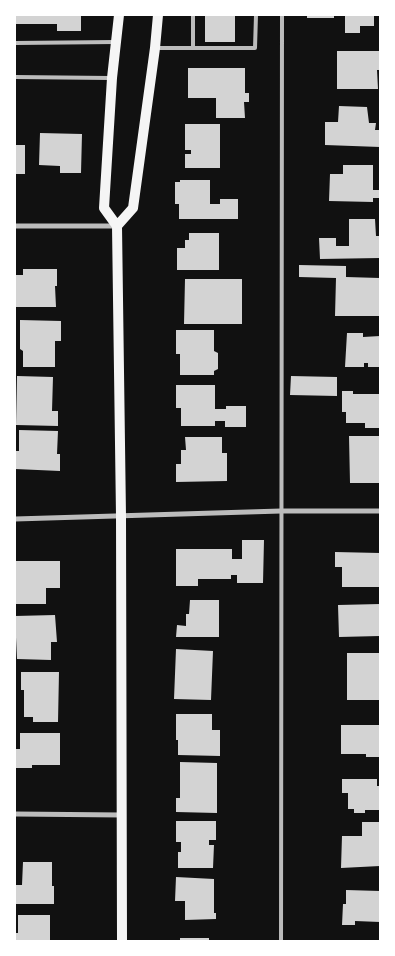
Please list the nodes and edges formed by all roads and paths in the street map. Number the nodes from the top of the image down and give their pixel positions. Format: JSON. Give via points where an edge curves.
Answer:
{"nodes":[{"id":1,"x":119,"y":15,"type":"edge"},
{"id":2,"x":158,"y":15,"type":"edge"},
{"id":3,"x":193,"y":15,"type":"edge"},
{"id":4,"x":256,"y":15,"type":"edge"},
{"id":5,"x":282,"y":15,"type":"edge"},
{"id":6,"x":116,"y":42,"type":"junction"},
{"id":7,"x":15,"y":43,"type":"edge"},
{"id":8,"x":155,"y":48,"type":"junction"},
{"id":9,"x":193,"y":48,"type":"junction"},
{"id":10,"x":15,"y":77,"type":"edge"},
{"id":11,"x":112,"y":78,"type":"junction"},
{"id":12,"x":15,"y":226,"type":"edge"},
{"id":13,"x":117,"y":226,"type":"junction"},
{"id":14,"x":281,"y":511,"type":"junction"},
{"id":15,"x":380,"y":511,"type":"edge"},
{"id":16,"x":121,"y":516,"type":"junction"},
{"id":17,"x":15,"y":519,"type":"edge"},
{"id":18,"x":15,"y":814,"type":"edge"},
{"id":19,"x":122,"y":815,"type":"junction"},
{"id":20,"x":122,"y":941,"type":"edge"},
{"id":21,"x":281,"y":941,"type":"edge"}],
"edges":[{"from":1,"to":6,"type":"main road"},
{"from":2,"to":8,"type":"main road"},
{"from":3,"to":9,"type":"lane"},
{"from":4,"to":9,"type":"lane","via":[[255,48]]},
{"from":5,"to":14,"type":"lane"},
{"from":6,"to":7,"type":"lane"},
{"from":6,"to":11,"type":"main road"},
{"from":8,"to":9,"type":"lane"},
{"from":8,"to":13,"type":"main road","via":[[133,208]]},
{"from":10,"to":11,"type":"lane"},
{"from":11,"to":13,"type":"main road","via":[[104,208]]},
{"from":12,"to":13,"type":"street"},
{"from":13,"to":16,"type":"main road"},
{"from":14,"to":15,"type":"street"},
{"from":14,"to":16,"type":"street"},
{"from":14,"to":21,"type":"lane"},
{"from":16,"to":17,"type":"street"},
{"from":16,"to":19,"type":"main road"},
{"from":18,"to":19,"type":"street"},
{"from":19,"to":20,"type":"main road"}]}
